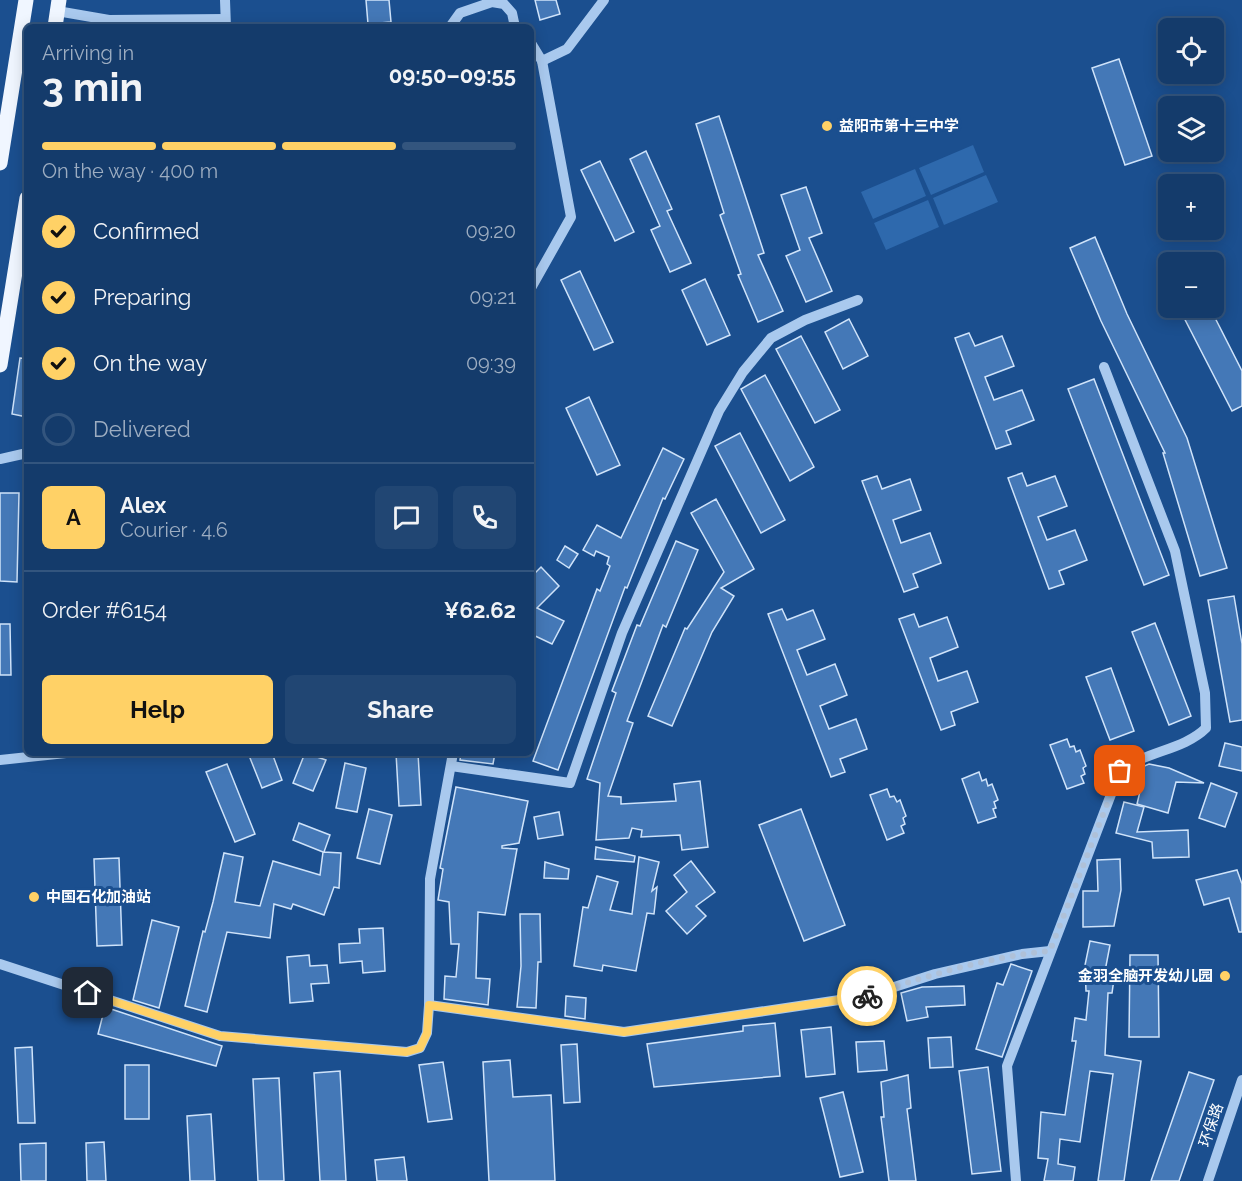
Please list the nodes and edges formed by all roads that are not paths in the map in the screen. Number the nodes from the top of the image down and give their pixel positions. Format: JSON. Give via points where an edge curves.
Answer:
{"nodes":[{"id":1,"x":26,"y":0,"type":"edge"},
{"id":2,"x":225,"y":0,"type":"edge"},
{"id":3,"x":604,"y":0,"type":"edge"},
{"id":4,"x":58,"y":6,"type":"edge"},
{"id":5,"x":226,"y":23,"type":"edge"},
{"id":6,"x":55,"y":24,"type":"edge"},
{"id":7,"x":452,"y":24,"type":"edge"},
{"id":8,"x":514,"y":24,"type":"edge"},
{"id":9,"x":534,"y":48,"type":"edge"},
{"id":10,"x":543,"y":61,"type":"junction"},
{"id":11,"x":0,"y":163,"type":"edge"},
{"id":12,"x":24,"y":217,"type":"edge"},
{"id":13,"x":534,"y":283,"type":"edge"},
{"id":14,"x":858,"y":300,"type":"dead end"},
{"id":15,"x":0,"y":365,"type":"edge"},
{"id":16,"x":1104,"y":367,"type":"dead end"},
{"id":17,"x":24,"y":454,"type":"edge"},
{"id":18,"x":0,"y":459,"type":"edge"},
{"id":19,"x":38,"y":756,"type":"edge"},
{"id":20,"x":453,"y":756,"type":"edge"},
{"id":21,"x":0,"y":760,"type":"edge"},
{"id":22,"x":451,"y":766,"type":"junction"},
{"id":23,"x":1050,"y":951,"type":"junction"},
{"id":24,"x":0,"y":964,"type":"edge"},
{"id":25,"x":429,"y":1005,"type":"junction"},
{"id":26,"x":1242,"y":1080,"type":"edge"},
{"id":27,"x":1016,"y":1181,"type":"edge"},
{"id":28,"x":1208,"y":1181,"type":"edge"}],
"edges":[{"from":1,"to":11,"type":"main road"},
{"from":2,"to":5,"type":"street"},
{"from":3,"to":10,"type":"street","via":[[567,49]]},
{"from":4,"to":5,"type":"street","via":[[109,20]]},
{"from":4,"to":6,"type":"main road"},
{"from":7,"to":8,"type":"street","via":[[460,13],[492,2],[504,4]]},
{"from":9,"to":10,"type":"street"},
{"from":10,"to":13,"type":"street","via":[[571,217]]},
{"from":12,"to":15,"type":"main road"},
{"from":14,"to":22,"type":"street","via":[[771,338],[737,382],[720,411],[622,633],[570,783]]},
{"from":16,"to":23,"type":"street","via":[[1175,551],[1205,693],[1206,728],[1196,737],[1135,759],[1120,771]]},
{"from":17,"to":18,"type":"street"},
{"from":19,"to":21,"type":"street"},
{"from":20,"to":22,"type":"street"},
{"from":22,"to":25,"type":"street","via":[[430,879]]},
{"from":23,"to":25,"type":"street","via":[[934,974],[866,996],[624,1032]]},
{"from":23,"to":27,"type":"street","via":[[1007,1066]]},
{"from":24,"to":25,"type":"street","via":[[220,1036],[406,1052],[420,1048],[427,1033]]},
{"from":26,"to":28,"type":"street","name":"环保路"}]}
